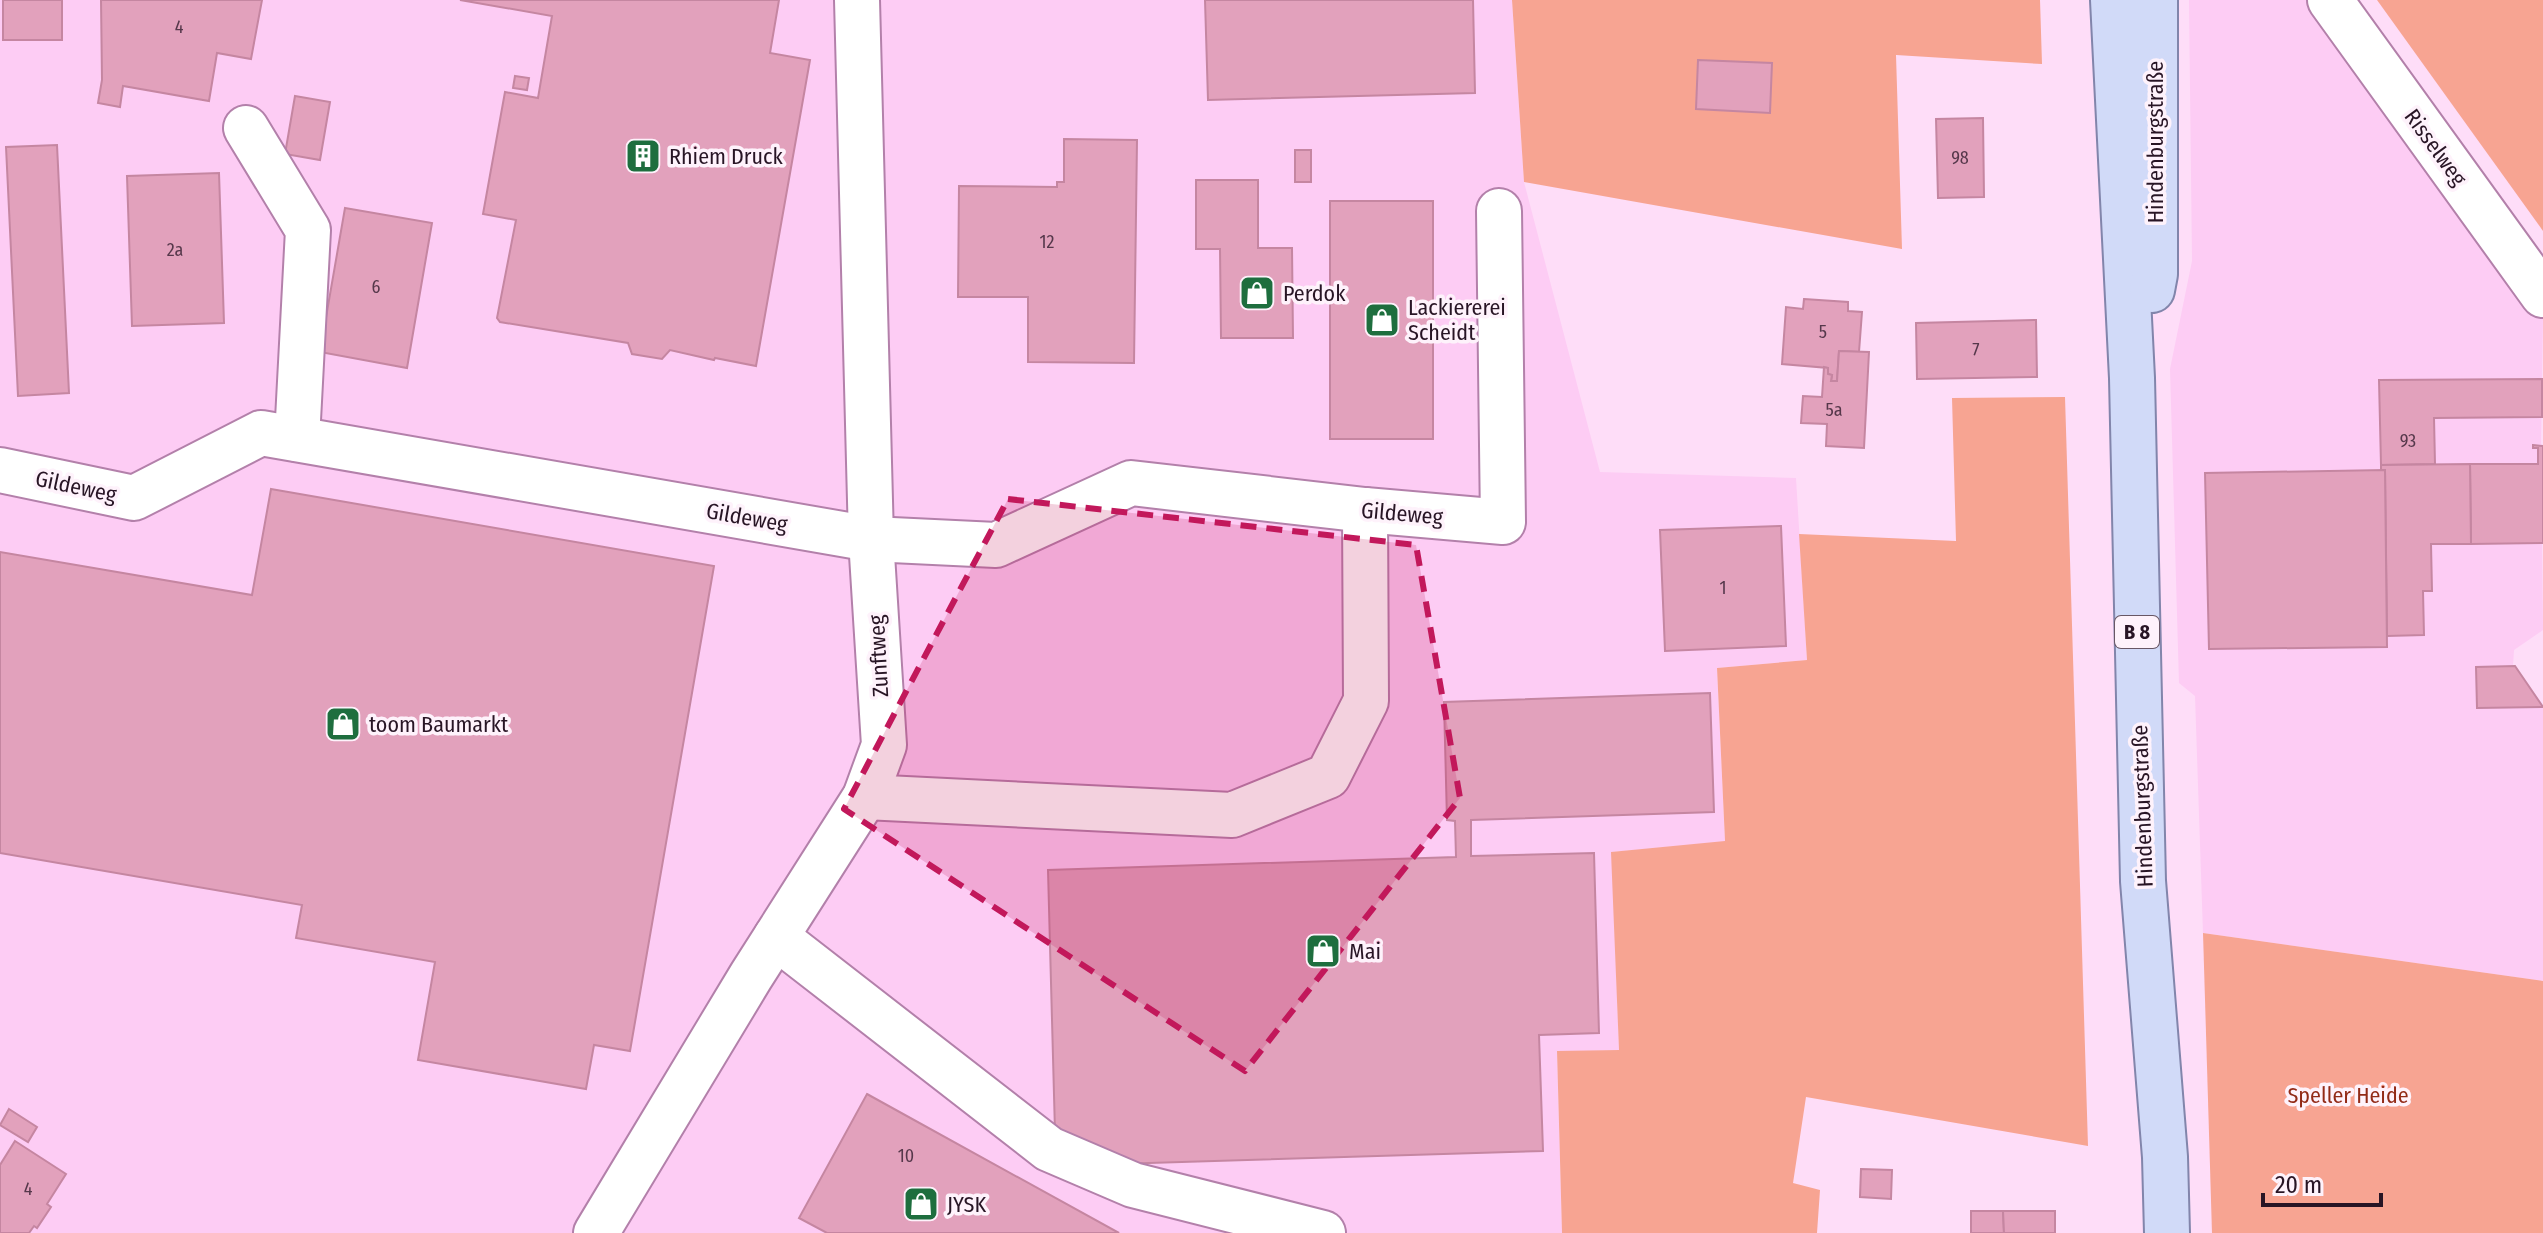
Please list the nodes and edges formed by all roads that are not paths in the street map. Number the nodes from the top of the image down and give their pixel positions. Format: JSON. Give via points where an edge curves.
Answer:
{"nodes":[{"id":1,"x":857,"y":0,"type":"edge"},
{"id":2,"x":2113,"y":0,"type":"edge"},
{"id":3,"x":2155,"y":0,"type":"edge"},
{"id":4,"x":2330,"y":0,"type":"edge"},
{"id":5,"x":246,"y":128,"type":"dead end"},
{"id":6,"x":1499,"y":211,"type":"dead end"},
{"id":7,"x":2543,"y":295,"type":"edge"},
{"id":8,"x":2132,"y":378,"type":"junction"},
{"id":9,"x":297,"y":439,"type":"junction"},
{"id":10,"x":0,"y":470,"type":"edge"},
{"id":11,"x":1365,"y":510,"type":"junction"},
{"id":12,"x":871,"y":539,"type":"junction"},
{"id":13,"x":865,"y":797,"type":"junction"},
{"id":14,"x":776,"y":937,"type":"junction"},
{"id":15,"x":596,"y":1233,"type":"edge"},
{"id":16,"x":1323,"y":1233,"type":"edge"},
{"id":17,"x":2167,"y":1233,"type":"edge"}],
"edges":[{"from":1,"to":12,"type":"street","name":"Zunftweg"},
{"from":2,"to":8,"type":"main road","name":"Hindenburgstraße","number":"B 8"},
{"from":3,"to":8,"type":"main road","name":"Hindenburgstraße","number":"B 8","via":[[2155,274]]},
{"from":4,"to":7,"type":"street","name":"Risselweg"},
{"from":5,"to":9,"type":"street","via":[[308,230]]},
{"from":6,"to":11,"type":"street","name":"Gildeweg","via":[[1503,522]]},
{"from":8,"to":17,"type":"main road","name":"Hindenburgstraße","number":"B 8","via":[[2143,881]]},
{"from":9,"to":10,"type":"street","name":"Gildeweg","via":[[261,433],[134,498]]},
{"from":9,"to":12,"type":"street","name":"Gildeweg"},
{"from":11,"to":12,"type":"street","name":"Gildeweg","via":[[1131,483],[996,545]]},
{"from":11,"to":13,"type":"street","via":[[1366,701],[1328,776],[1232,815]]},
{"from":12,"to":13,"type":"street","name":"Zunftweg","via":[[884,745]]},
{"from":13,"to":14,"type":"street","name":"Zunftweg"},
{"from":14,"to":15,"type":"street","name":"Zunftweg"},
{"from":14,"to":16,"type":"street","via":[[1049,1149],[1133,1185]]}]}
